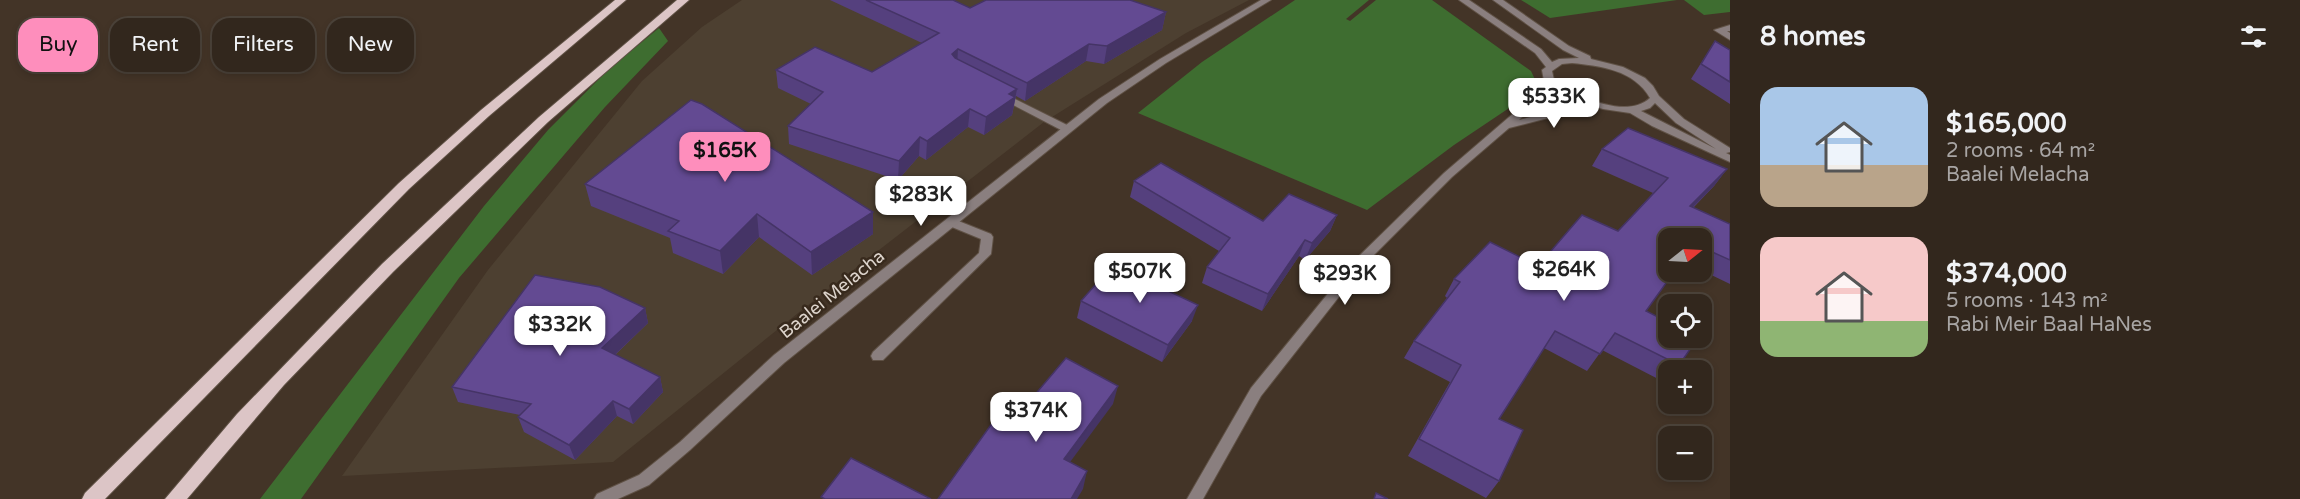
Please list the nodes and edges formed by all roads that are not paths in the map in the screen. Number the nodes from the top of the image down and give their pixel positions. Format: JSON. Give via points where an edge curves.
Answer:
{"nodes":[{"id":1,"x":621,"y":0,"type":"edge"},
{"id":2,"x":684,"y":0,"type":"edge"},
{"id":3,"x":1267,"y":0,"type":"edge"},
{"id":4,"x":1463,"y":0,"type":"edge"},
{"id":5,"x":1497,"y":0,"type":"edge"},
{"id":6,"x":1730,"y":28,"type":"edge"},
{"id":7,"x":1730,"y":37,"type":"edge"},
{"id":8,"x":1596,"y":63,"type":"junction"},
{"id":9,"x":1550,"y":66,"type":"junction"},
{"id":10,"x":1549,"y":81,"type":"junction"},
{"id":11,"x":987,"y":87,"type":"edge"},
{"id":12,"x":1654,"y":98,"type":"junction"},
{"id":13,"x":1591,"y":104,"type":"junction"},
{"id":14,"x":1632,"y":110,"type":"junction"},
{"id":15,"x":1509,"y":125,"type":"junction"},
{"id":16,"x":1067,"y":129,"type":"junction"},
{"id":17,"x":1730,"y":153,"type":"edge"},
{"id":18,"x":1730,"y":159,"type":"edge"},
{"id":19,"x":951,"y":222,"type":"junction"},
{"id":20,"x":878,"y":356,"type":"dead end"},
{"id":21,"x":92,"y":499,"type":"edge"},
{"id":22,"x":175,"y":499,"type":"edge"},
{"id":23,"x":602,"y":499,"type":"edge"},
{"id":24,"x":1195,"y":499,"type":"edge"}],
"edges":[{"from":1,"to":21,"type":"main road","via":[[404,186]]},
{"from":2,"to":22,"type":"main road","via":[[594,74],[413,242],[309,348]]},
{"from":3,"to":16,"type":"street","name":"Baalei Melacha","via":[[1163,61]]},
{"from":4,"to":9,"type":"street","via":[[1538,51]]},
{"from":5,"to":8,"type":"street","via":[[1566,48]]},
{"from":6,"to":7,"type":"street","via":[[1718,30]]},
{"from":8,"to":9,"type":"street","via":[[1572,60]]},
{"from":8,"to":12,"type":"street","via":[[1635,77],[1646,84]]},
{"from":9,"to":10,"type":"street"},
{"from":10,"to":13,"type":"street"},
{"from":10,"to":15,"type":"street","via":[[1540,96]]},
{"from":11,"to":16,"type":"street"},
{"from":12,"to":14,"type":"street","via":[[1644,108]]},
{"from":12,"to":17,"type":"street","via":[[1680,121]]},
{"from":13,"to":14,"type":"street"},
{"from":13,"to":15,"type":"street"},
{"from":14,"to":18,"type":"street"},
{"from":15,"to":24,"type":"street","via":[[1448,175],[1360,262],[1256,392]]},
{"from":16,"to":19,"type":"street","name":"Baalei Melacha"},
{"from":19,"to":20,"type":"street","via":[[987,237],[985,254]]},
{"from":19,"to":23,"type":"street","name":"Baalei Melacha","via":[[779,359],[644,480]]}]}
